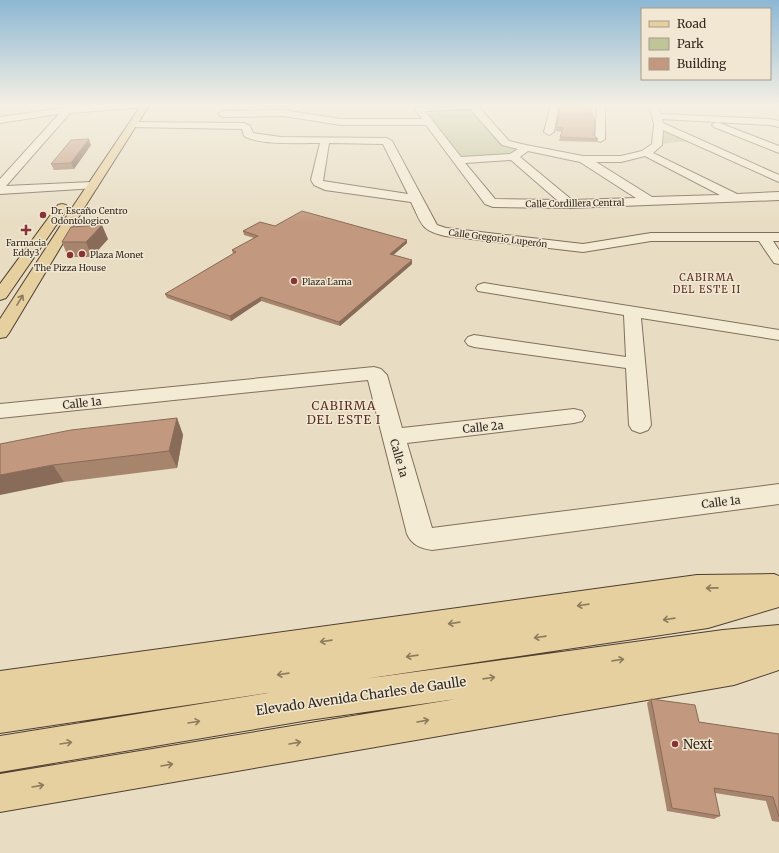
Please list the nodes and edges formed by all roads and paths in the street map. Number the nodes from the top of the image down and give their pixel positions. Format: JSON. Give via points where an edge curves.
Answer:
{"nodes":[{"id":1,"x":38,"y":144,"type":"edge"},
{"id":2,"x":112,"y":144,"type":"edge"},
{"id":3,"x":118,"y":144,"type":"edge"},
{"id":4,"x":324,"y":144,"type":"edge"},
{"id":5,"x":388,"y":144,"type":"edge"},
{"id":6,"x":445,"y":144,"type":"edge"},
{"id":7,"x":509,"y":144,"type":"edge"},
{"id":8,"x":559,"y":144,"type":"dead end"},
{"id":9,"x":664,"y":144,"type":"edge"},
{"id":10,"x":700,"y":144,"type":"edge"},
{"id":11,"x":764,"y":144,"type":"edge"},
{"id":12,"x":526,"y":148,"type":"junction"},
{"id":13,"x":779,"y":150,"type":"edge"},
{"id":14,"x":546,"y":152,"type":"junction"},
{"id":15,"x":646,"y":153,"type":"junction"},
{"id":16,"x":513,"y":157,"type":"junction"},
{"id":17,"x":583,"y":159,"type":"junction"},
{"id":18,"x":457,"y":160,"type":"junction"},
{"id":19,"x":779,"y":179,"type":"edge"},
{"id":20,"x":0,"y":186,"type":"edge"},
{"id":21,"x":78,"y":186,"type":"junction"},
{"id":22,"x":92,"y":186,"type":"junction"},
{"id":23,"x":0,"y":190,"type":"edge"},
{"id":24,"x":779,"y":196,"type":"edge"},
{"id":25,"x":733,"y":197,"type":"junction"},
{"id":26,"x":416,"y":199,"type":"junction"},
{"id":27,"x":650,"y":201,"type":"junction"},
{"id":28,"x":569,"y":204,"type":"junction"},
{"id":29,"x":762,"y":236,"type":"junction"},
{"id":30,"x":779,"y":237,"type":"edge"},
{"id":31,"x":779,"y":260,"type":"edge"},
{"id":32,"x":484,"y":288,"type":"dead end"},
{"id":33,"x":0,"y":295,"type":"edge"},
{"id":34,"x":632,"y":311,"type":"junction"},
{"id":35,"x":0,"y":334,"type":"edge"},
{"id":36,"x":779,"y":335,"type":"edge"},
{"id":37,"x":474,"y":341,"type":"dead end"},
{"id":38,"x":636,"y":364,"type":"junction"},
{"id":39,"x":0,"y":411,"type":"edge"},
{"id":40,"x":574,"y":416,"type":"dead end"},
{"id":41,"x":640,"y":425,"type":"dead end"},
{"id":42,"x":393,"y":437,"type":"junction"},
{"id":43,"x":779,"y":494,"type":"edge"},
{"id":44,"x":779,"y":587,"type":"edge"},
{"id":45,"x":779,"y":594,"type":"edge"},
{"id":46,"x":779,"y":640,"type":"edge"},
{"id":47,"x":779,"y":654,"type":"edge"},
{"id":48,"x":0,"y":688,"type":"edge"},
{"id":49,"x":0,"y":716,"type":"edge"},
{"id":50,"x":0,"y":754,"type":"edge"},
{"id":51,"x":0,"y":793,"type":"edge"}],
"edges":[{"from":1,"to":20,"type":"street"},
{"from":2,"to":21,"type":"main road"},
{"from":3,"to":22,"type":"main road"},
{"from":4,"to":26,"type":"street","via":[[318,183]]},
{"from":5,"to":26,"type":"street","name":"Calle Gregorio Luperón"},
{"from":6,"to":18,"type":"street","name":"Calle Cordillera Central"},
{"from":7,"to":12,"type":"street"},
{"from":8,"to":14,"type":"street"},
{"from":9,"to":15,"type":"street"},
{"from":10,"to":19,"type":"street"},
{"from":11,"to":13,"type":"street"},
{"from":12,"to":14,"type":"street"},
{"from":12,"to":16,"type":"street"},
{"from":14,"to":17,"type":"street"},
{"from":15,"to":17,"type":"street","via":[[621,159]]},
{"from":15,"to":25,"type":"street"},
{"from":16,"to":18,"type":"street"},
{"from":16,"to":28,"type":"street"},
{"from":17,"to":27,"type":"street"},
{"from":18,"to":28,"type":"street","name":"Calle Cordillera Central","via":[[489,201],[494,203]]},
{"from":21,"to":22,"type":"street"},
{"from":21,"to":23,"type":"street"},
{"from":21,"to":33,"type":"main road"},
{"from":35,"to":22,"type":"main road","one_way":true},
{"from":24,"to":25,"type":"street","name":"Calle Cordillera Central"},
{"from":25,"to":27,"type":"street","name":"Calle Cordillera Central"},
{"from":26,"to":29,"type":"street","name":"Calle Gregorio Luperón","via":[[428,223],[438,230],[577,248],[600,247],[651,237]]},
{"from":27,"to":28,"type":"street","name":"Calle Cordillera Central"},
{"from":29,"to":30,"type":"street","name":"Calle Gregorio Luperón"},
{"from":29,"to":31,"type":"street"},
{"from":32,"to":34,"type":"street"},
{"from":34,"to":36,"type":"street"},
{"from":34,"to":38,"type":"street"},
{"from":37,"to":38,"type":"street"},
{"from":38,"to":41,"type":"street"},
{"from":39,"to":42,"type":"street","name":"Calle 1a","via":[[369,372],[377,375]]},
{"from":40,"to":42,"type":"street","name":"Calle 2a"},
{"from":42,"to":43,"type":"street","name":"Calle 1a","via":[[420,534],[432,539]]},
{"from":44,"to":48,"type":"main road","one_way":true,"via":[[697,588]]},
{"from":45,"to":49,"type":"main road","one_way":true,"via":[[708,614],[76,703]]},
{"from":50,"to":46,"type":"main road","name":"Elevado Avenida Charles de Gaulle","one_way":true,"via":[[309,703],[723,645]]},
{"from":51,"to":47,"type":"main road","one_way":true,"via":[[734,669]]}]}
